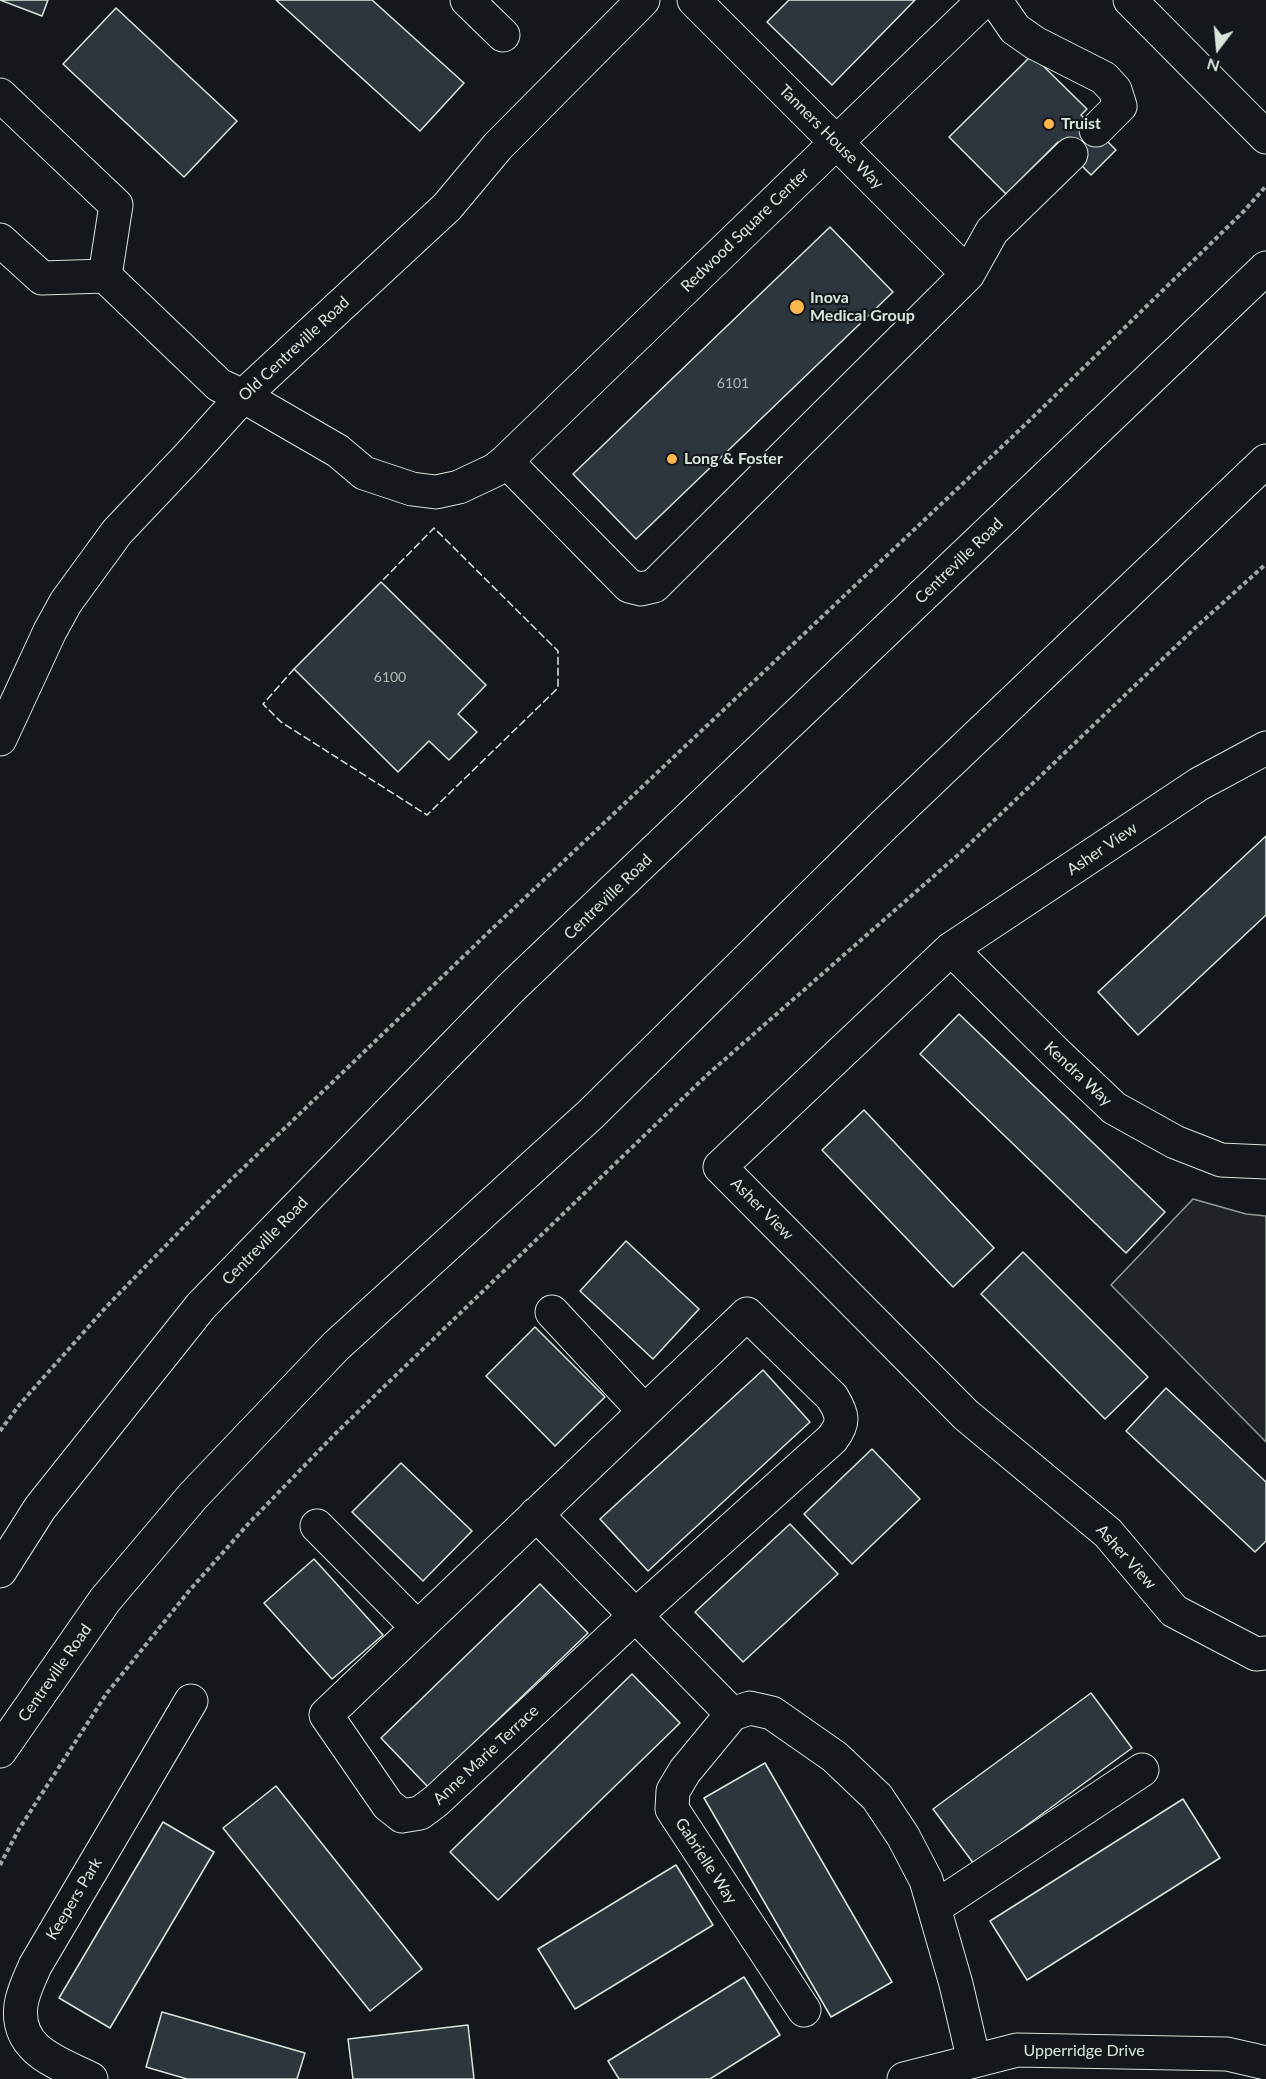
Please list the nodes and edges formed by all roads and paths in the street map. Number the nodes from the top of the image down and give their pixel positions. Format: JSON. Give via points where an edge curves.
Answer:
{"nodes":[{"id":1,"x":466,"y":0,"type":"edge"},
{"id":2,"x":643,"y":0,"type":"edge"},
{"id":3,"x":694,"y":0,"type":"edge"},
{"id":4,"x":984,"y":0,"type":"edge"},
{"id":5,"x":995,"y":0,"type":"edge"},
{"id":6,"x":1130,"y":0,"type":"edge"},
{"id":7,"x":503,"y":35,"type":"dead end"},
{"id":8,"x":0,"y":95,"type":"edge"},
{"id":9,"x":1096,"y":130,"type":"dead end"},
{"id":10,"x":1266,"y":136,"type":"edge"},
{"id":11,"x":836,"y":142,"type":"junction"},
{"id":12,"x":1071,"y":154,"type":"dead end"},
{"id":13,"x":1266,"y":186,"type":"edge"},
{"id":14,"x":0,"y":240,"type":"edge"},
{"id":15,"x":1266,"y":268,"type":"edge"},
{"id":16,"x":968,"y":274,"type":"junction"},
{"id":17,"x":105,"y":276,"type":"junction"},
{"id":18,"x":243,"y":396,"type":"junction"},
{"id":19,"x":506,"y":461,"type":"junction"},
{"id":20,"x":1266,"y":461,"type":"edge"},
{"id":21,"x":1266,"y":564,"type":"edge"},
{"id":22,"x":0,"y":739,"type":"edge"},
{"id":23,"x":1266,"y":748,"type":"edge"},
{"id":24,"x":951,"y":949,"type":"junction"},
{"id":25,"x":1266,"y":1162,"type":"edge"},
{"id":26,"x":552,"y":1312,"type":"dead end"},
{"id":27,"x":644,"y":1411,"type":"junction"},
{"id":28,"x":0,"y":1431,"type":"edge"},
{"id":29,"x":536,"y":1514,"type":"junction"},
{"id":30,"x":317,"y":1526,"type":"dead end"},
{"id":31,"x":0,"y":1571,"type":"edge"},
{"id":32,"x":636,"y":1616,"type":"junction"},
{"id":33,"x":417,"y":1627,"type":"junction"},
{"id":34,"x":1266,"y":1653,"type":"edge"},
{"id":35,"x":191,"y":1701,"type":"dead end"},
{"id":36,"x":732,"y":1714,"type":"junction"},
{"id":37,"x":0,"y":1751,"type":"edge"},
{"id":38,"x":1142,"y":1770,"type":"dead end"},
{"id":39,"x":0,"y":1864,"type":"edge"},
{"id":40,"x":934,"y":1908,"type":"junction"},
{"id":41,"x":804,"y":2010,"type":"dead end"},
{"id":42,"x":974,"y":2061,"type":"junction"},
{"id":43,"x":1266,"y":2063,"type":"edge"},
{"id":44,"x":1227,"y":2066,"type":"edge"},
{"id":45,"x":92,"y":2079,"type":"edge"},
{"id":46,"x":904,"y":2079,"type":"edge"}],
"edges":[{"from":1,"to":7,"type":"main road"},
{"from":2,"to":18,"type":"main road","name":"Old Centreville Road","via":[[498,146],[447,207]]},
{"from":3,"to":11,"type":"main road","name":"Tanners House Way"},
{"from":4,"to":11,"type":"main road","name":"Redwood Square Center"},
{"from":5,"to":9,"type":"main road","via":[[1015,29],[1104,78],[1115,90],[1120,106]]},
{"from":6,"to":10,"type":"main road"},
{"from":8,"to":17,"type":"main road","via":[[116,205]]},
{"from":11,"to":16,"type":"main road","name":"Tanners House Way"},
{"from":11,"to":19,"type":"main road","name":"Redwood Square Center"},
{"from":12,"to":16,"type":"main road","via":[[992,231]]},
{"from":13,"to":28,"type":"path","via":[[1029,421],[212,1198],[107,1306]]},
{"from":14,"to":17,"type":"main road","via":[[42,278]]},
{"from":15,"to":31,"type":"main road","name":"Centreville Road","via":[[510,989],[201,1306],[40,1508]]},
{"from":16,"to":19,"type":"main road","via":[[654,586],[641,590],[629,586]]},
{"from":17,"to":18,"type":"main road","name":"Redwood Square Center","via":[[219,385]]},
{"from":18,"to":19,"type":"main road","name":"Redwood Square Center","via":[[338,451],[364,473],[412,489],[436,492],[459,487]]},
{"from":18,"to":22,"type":"main road","name":"Old Centreville Road","via":[[117,532],[66,602]]},
{"from":20,"to":37,"type":"main road","name":"Centreville Road","via":[[886,823],[591,1114],[336,1346],[193,1496],[105,1600]]},
{"from":21,"to":39,"type":"path","via":[[944,868],[707,1075],[336,1433],[189,1591],[107,1693]]},
{"from":23,"to":24,"type":"main road","name":"Asher View","via":[[1199,784]]},
{"from":24,"to":25,"type":"main road","name":"Kendra Way","via":[[1114,1108],[1175,1142],[1221,1160]]},
{"from":24,"to":34,"type":"main road","name":"Asher View","via":[[720,1167],[966,1415],[1108,1533],[1174,1611],[1256,1654]]},
{"from":26,"to":27,"type":"main road"},
{"from":27,"to":29,"type":"main road","name":"Anne Marie Terrace"},
{"from":27,"to":32,"type":"main road","name":"Anne Marie Terrace","via":[[747,1314],[832,1397],[842,1414],[840,1429],[832,1439]]},
{"from":29,"to":32,"type":"main road"},
{"from":29,"to":33,"type":"main road","name":"Anne Marie Terrace"},
{"from":30,"to":33,"type":"main road"},
{"from":32,"to":33,"type":"main road","name":"Anne Marie Terrace","via":[[436,1801],[420,1813],[402,1816],[388,1805],[326,1715]]},
{"from":32,"to":36,"type":"main road"},
{"from":35,"to":45,"type":"main road","name":"Keepers Park","via":[[35,1965],[21,2006],[27,2040],[40,2053]]},
{"from":36,"to":40,"type":"main road","via":[[750,1708],[772,1713],[835,1757],[877,1797],[926,1880]]},
{"from":36,"to":41,"type":"main road","name":"Gabrielle Way","via":[[685,1771],[673,1791],[672,1809]]},
{"from":38,"to":40,"type":"main road"},
{"from":40,"to":42,"type":"main road"},
{"from":42,"to":44,"type":"main road","name":"Upperridge Drive","via":[[1017,2050]]},
{"from":42,"to":46,"type":"main road","name":"Upperridge Drive"},
{"from":43,"to":44,"type":"main road","name":"Upperridge Drive"}]}
